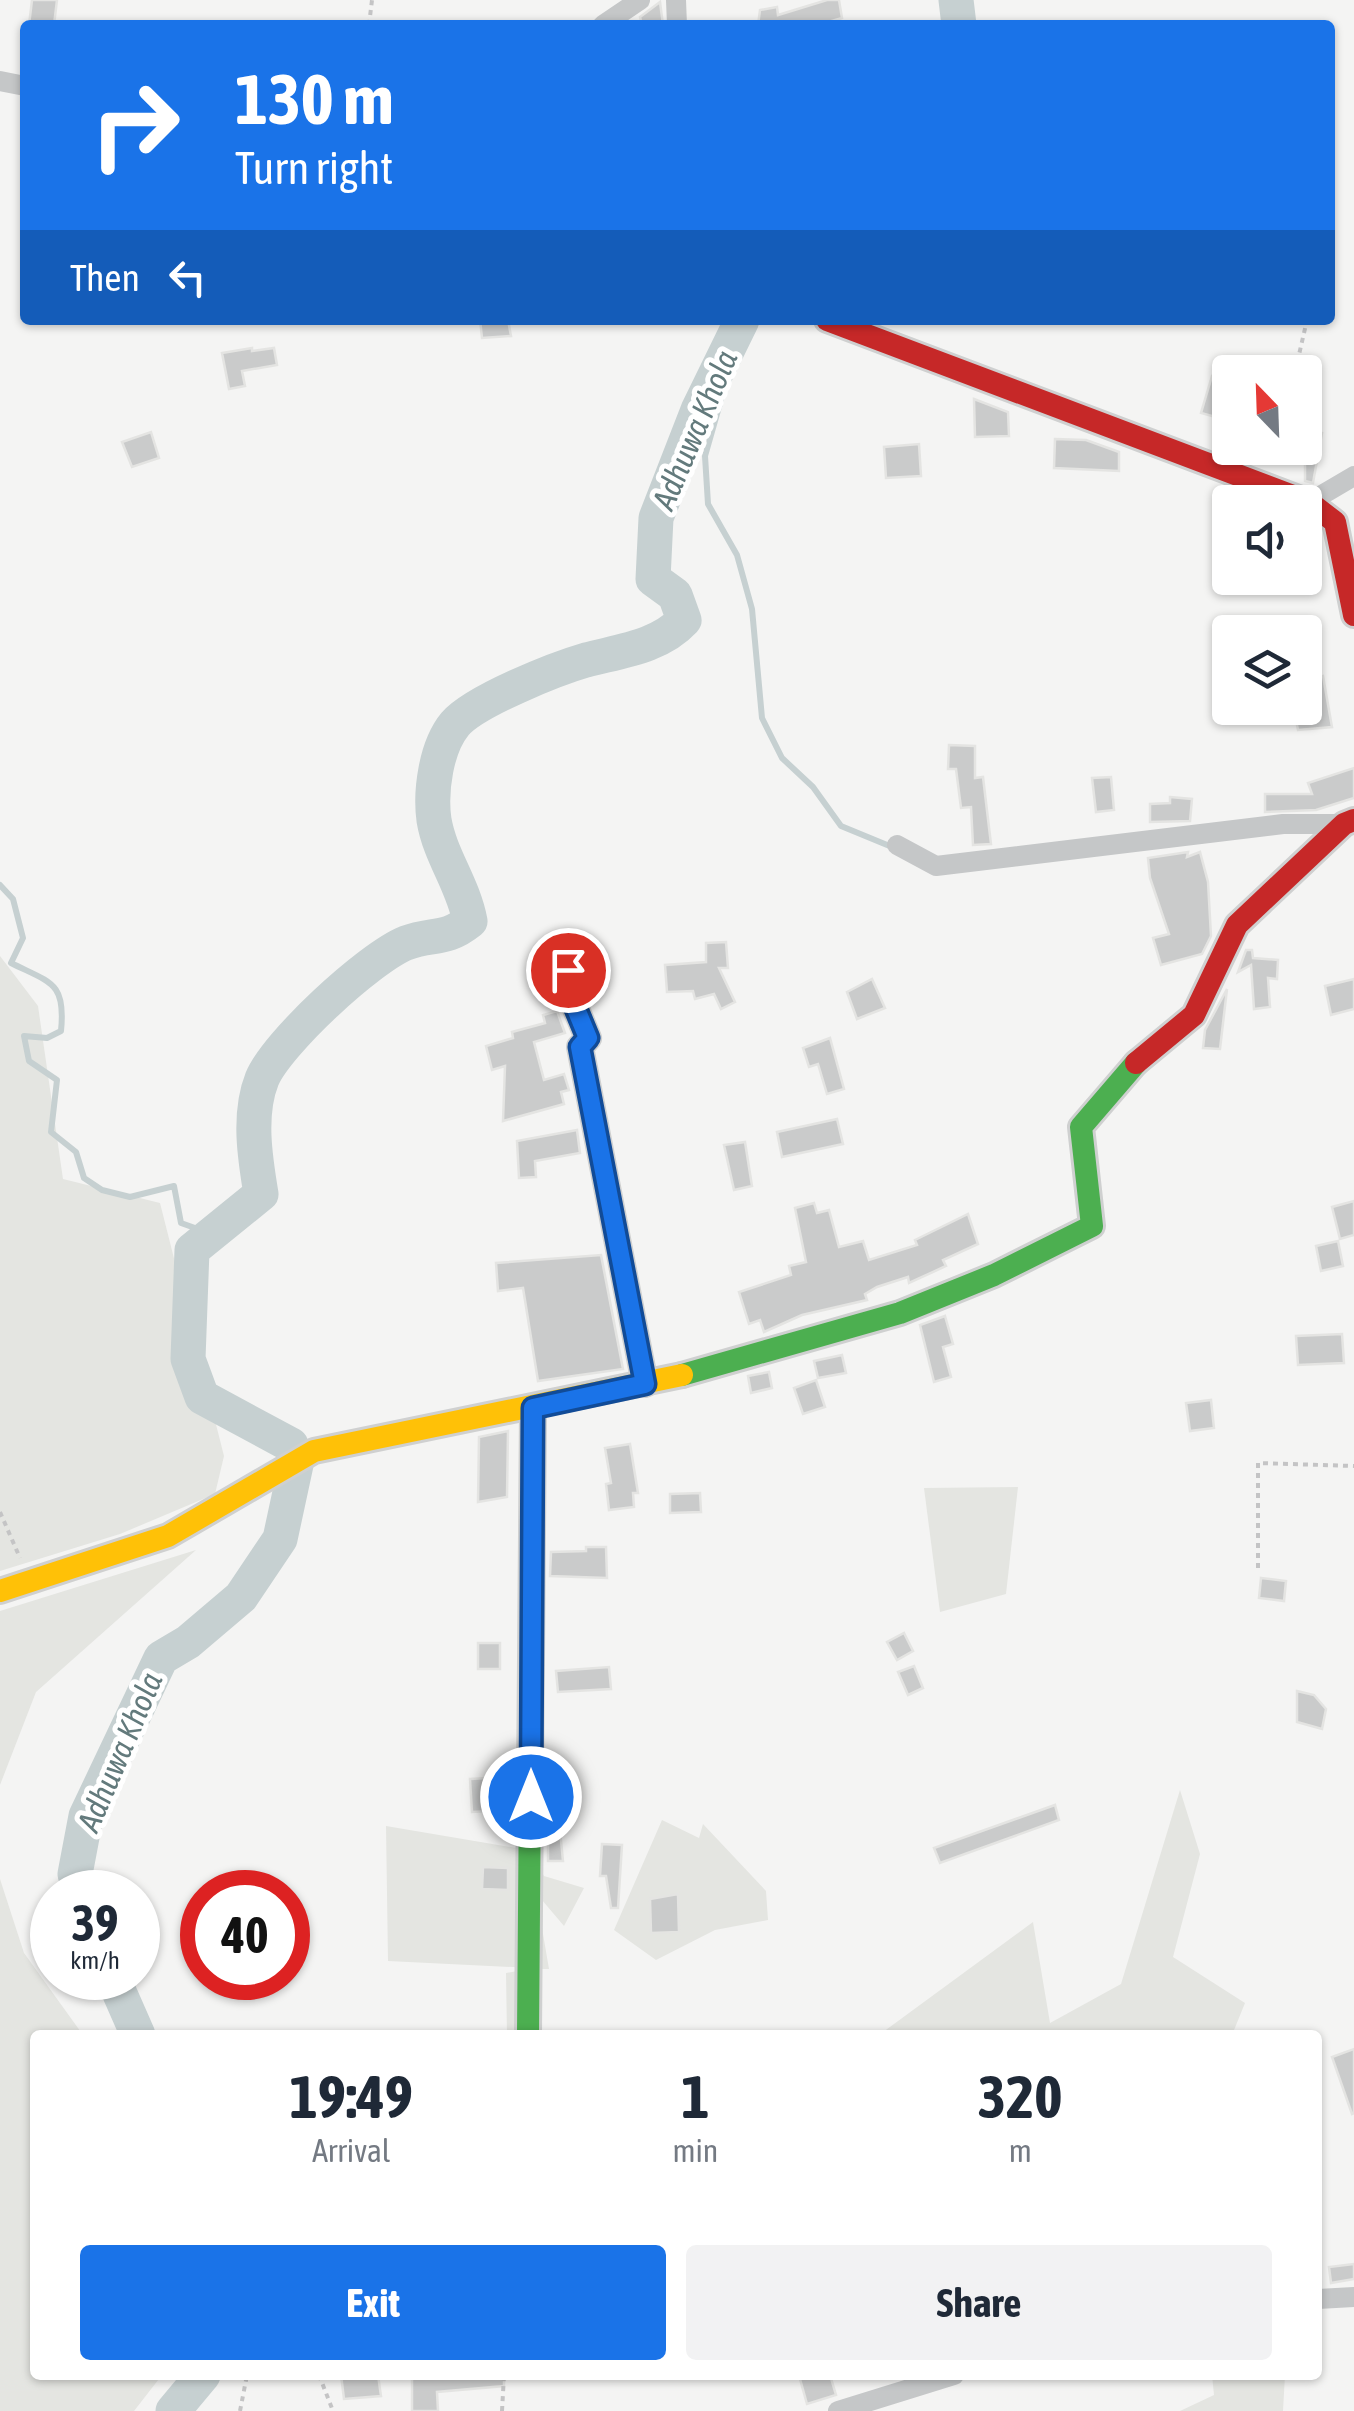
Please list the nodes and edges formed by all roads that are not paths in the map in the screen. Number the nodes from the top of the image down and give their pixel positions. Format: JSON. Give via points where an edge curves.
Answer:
{"nodes":[{"id":1,"x":640,"y":0,"type":"edge"},
{"id":2,"x":610,"y":20,"type":"edge"},
{"id":3,"x":840,"y":325,"type":"edge"},
{"id":4,"x":1354,"y":476,"type":"edge"},
{"id":5,"x":1261,"y":485,"type":"edge"},
{"id":6,"x":1322,"y":495,"type":"edge"},
{"id":7,"x":1322,"y":513,"type":"edge"},
{"id":8,"x":1354,"y":616,"type":"edge"},
{"id":9,"x":1349,"y":822,"type":"edge"},
{"id":10,"x":896,"y":845,"type":"dead end"},
{"id":11,"x":587,"y":958,"type":"dead end"},
{"id":12,"x":645,"y":1384,"type":"junction"},
{"id":13,"x":533,"y":1408,"type":"junction"},
{"id":14,"x":0,"y":1591,"type":"edge"},
{"id":15,"x":528,"y":2030,"type":"edge"},
{"id":16,"x":1354,"y":2297,"type":"edge"},
{"id":17,"x":1322,"y":2300,"type":"edge"},
{"id":18,"x":938,"y":2380,"type":"edge"},
{"id":19,"x":838,"y":2411,"type":"edge"}],
"edges":[{"from":1,"to":2,"type":"street"},
{"from":3,"to":5,"type":"street"},
{"from":4,"to":6,"type":"street"},
{"from":7,"to":8,"type":"street","via":[[1335,522]]},
{"from":9,"to":10,"type":"street","via":[[1283,824],[936,866]]},
{"from":9,"to":12,"type":"street","via":[[1238,926],[1194,1015],[1132,1067],[1081,1128],[1092,1226],[900,1313]]},
{"from":11,"to":12,"type":"street","via":[[568,970],[588,1038],[580,1047],[591,1115]]},
{"from":12,"to":13,"type":"street"},
{"from":13,"to":14,"type":"street","via":[[314,1451],[168,1536]]},
{"from":13,"to":15,"type":"street"},
{"from":16,"to":17,"type":"street"},
{"from":18,"to":19,"type":"street"}]}
